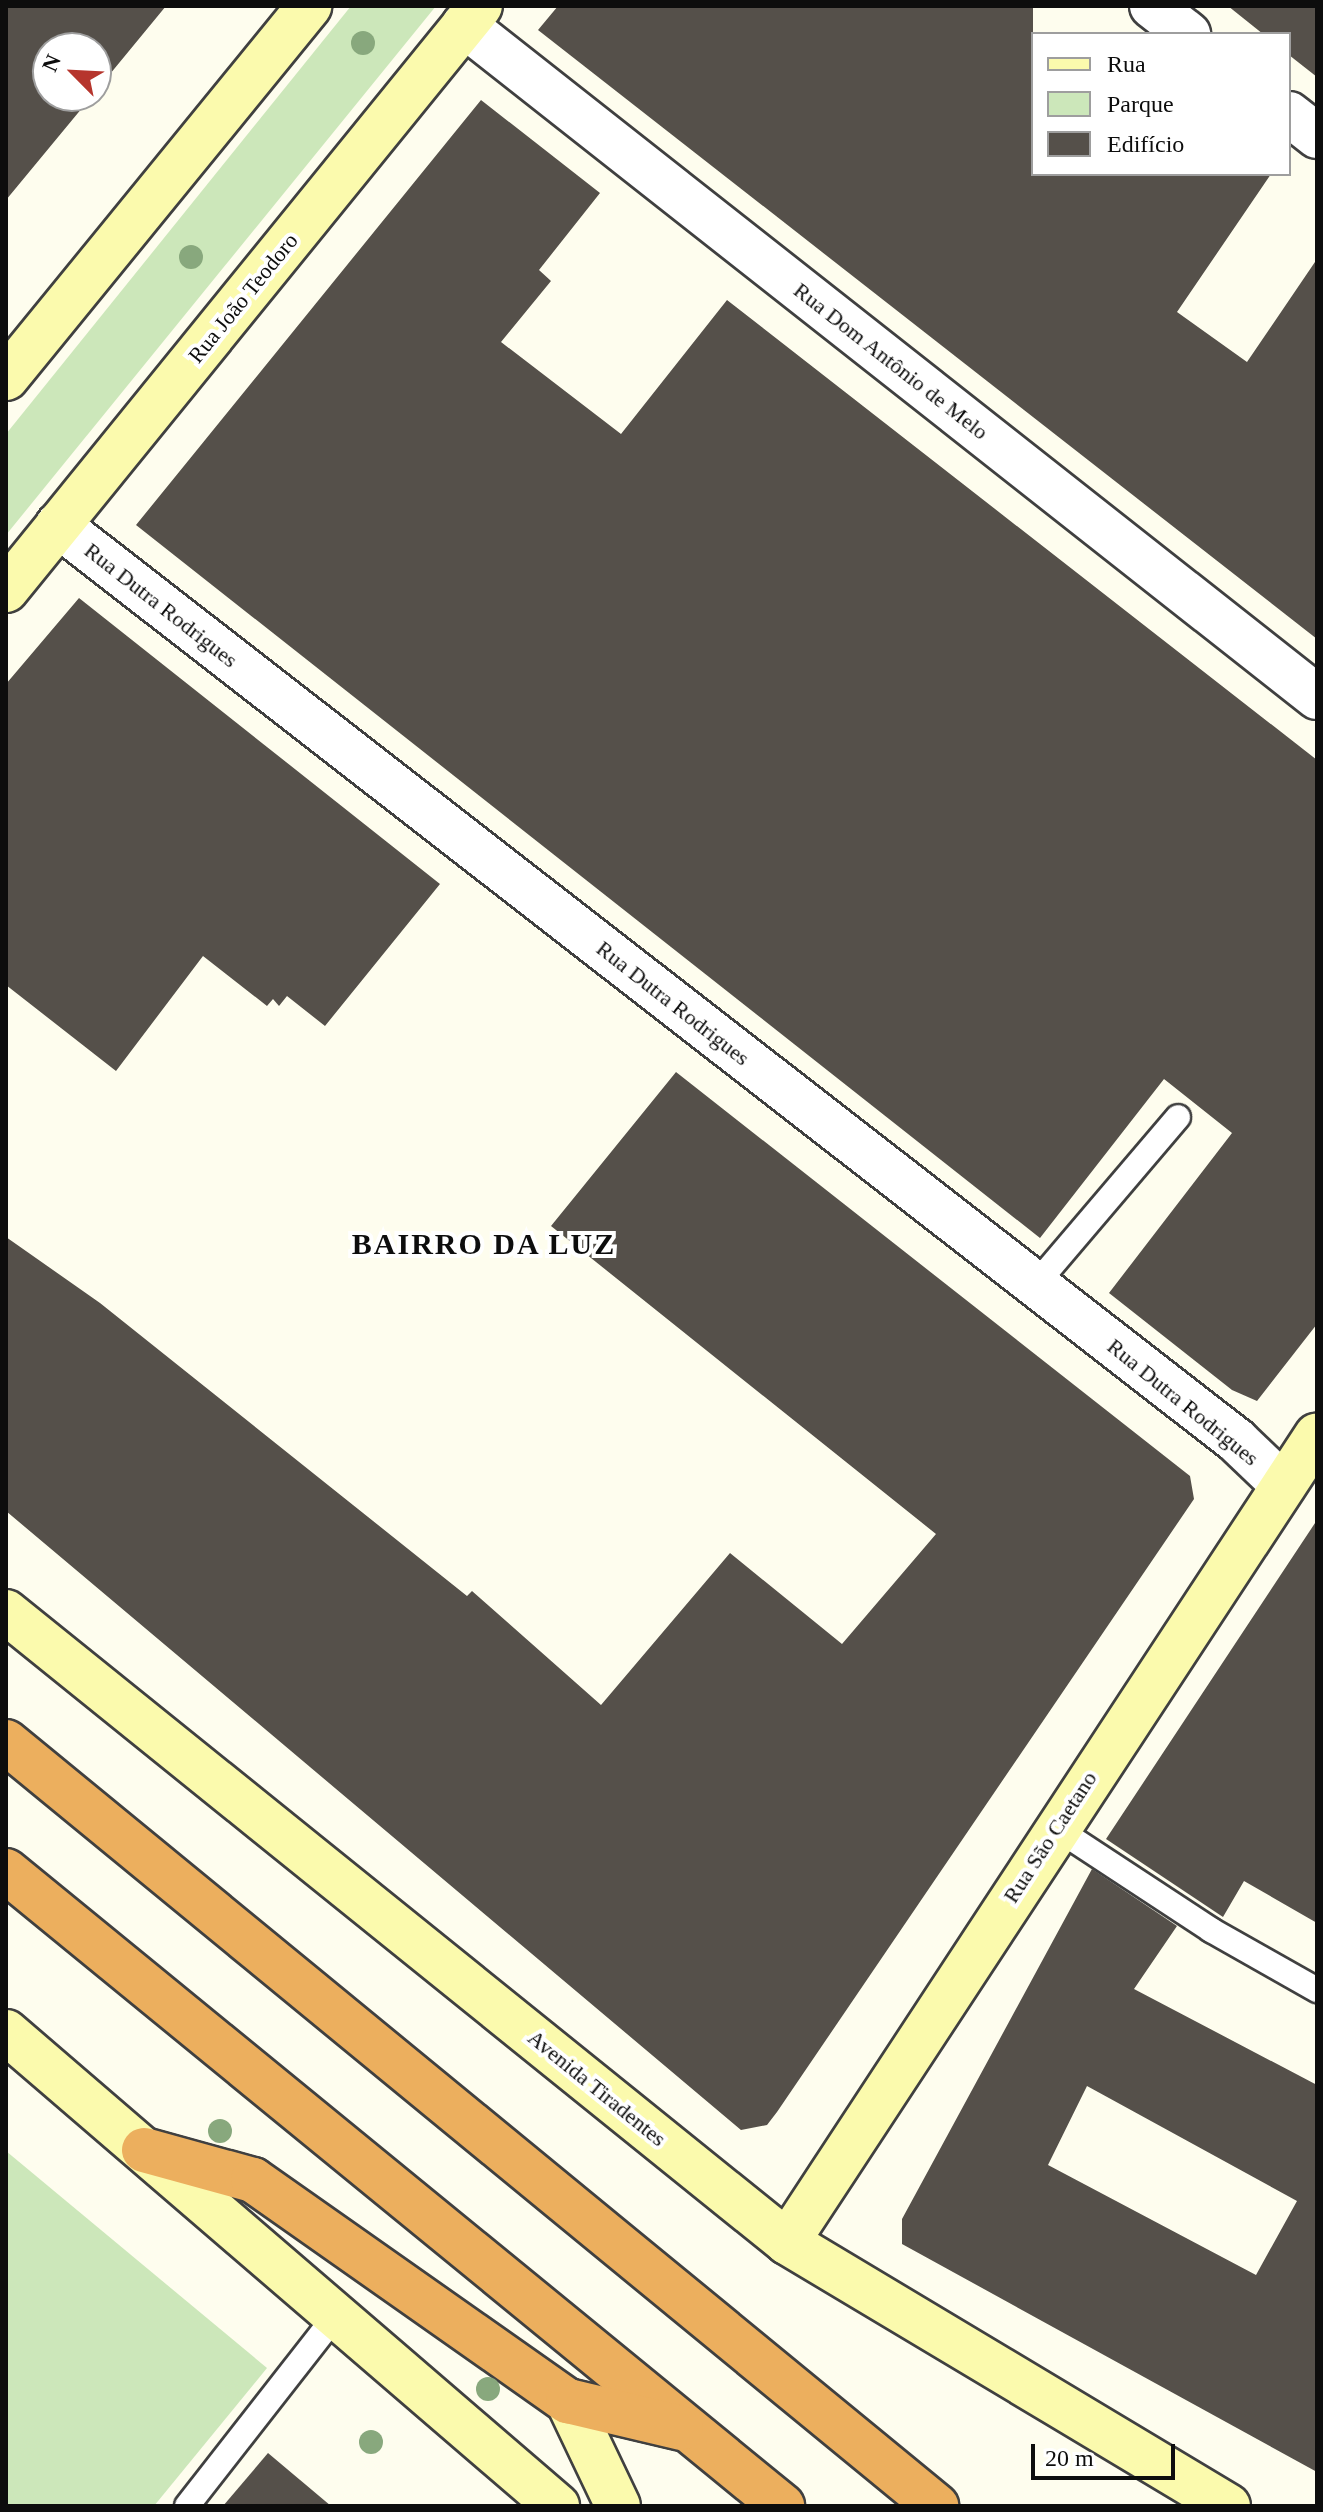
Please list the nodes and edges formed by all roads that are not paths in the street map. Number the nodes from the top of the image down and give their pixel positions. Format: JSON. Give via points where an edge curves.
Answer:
{"nodes":[{"id":1,"x":309,"y":6,"type":"edge"},
{"id":2,"x":1152,"y":6,"type":"edge"},
{"id":3,"x":472,"y":16,"type":"edge"},
{"id":4,"x":1185,"y":32,"type":"edge"},
{"id":5,"x":1291,"y":116,"type":"edge"},
{"id":6,"x":1317,"y":136,"type":"edge"},
{"id":7,"x":6,"y":378,"type":"edge"},
{"id":8,"x":58,"y":525,"type":"junction"},
{"id":9,"x":6,"y":590,"type":"edge"},
{"id":10,"x":1317,"y":697,"type":"edge"},
{"id":11,"x":1178,"y":1117,"type":"dead end"},
{"id":12,"x":1036,"y":1284,"type":"junction"},
{"id":13,"x":1317,"y":1435,"type":"edge"},
{"id":14,"x":1283,"y":1485,"type":"junction"},
{"id":15,"x":6,"y":1612,"type":"edge"},
{"id":16,"x":6,"y":1742,"type":"edge"},
{"id":17,"x":1056,"y":1828,"type":"junction"},
{"id":18,"x":6,"y":1871,"type":"edge"},
{"id":19,"x":1317,"y":1990,"type":"edge"},
{"id":20,"x":6,"y":2032,"type":"edge"},
{"id":21,"x":144,"y":2150,"type":"junction"},
{"id":22,"x":787,"y":2242,"type":"junction"},
{"id":23,"x":336,"y":2315,"type":"junction"},
{"id":24,"x":568,"y":2401,"type":"junction"},
{"id":25,"x":691,"y":2430,"type":"junction"},
{"id":26,"x":187,"y":2506,"type":"edge"},
{"id":27,"x":557,"y":2506,"type":"edge"},
{"id":28,"x":618,"y":2506,"type":"edge"},
{"id":29,"x":782,"y":2506,"type":"edge"},
{"id":30,"x":936,"y":2506,"type":"edge"},
{"id":31,"x":1228,"y":2506,"type":"edge"}],
"edges":[{"from":1,"to":7,"type":"main road"},
{"from":2,"to":4,"type":"street"},
{"from":3,"to":8,"type":"main road","name":"Rua João Teodoro"},
{"from":3,"to":10,"type":"street","name":"Rua Dom Antônio de Melo"},
{"from":5,"to":6,"type":"street"},
{"from":8,"to":9,"type":"main road","name":"Rua João Teodoro"},
{"from":8,"to":12,"type":"street","name":"Rua Dutra Rodrigues"},
{"from":11,"to":12,"type":"lane"},
{"from":12,"to":14,"type":"street","name":"Rua Dutra Rodrigues","via":[[1237,1441]]},
{"from":13,"to":14,"type":"main road","name":"Rua São Caetano"},
{"from":14,"to":17,"type":"main road","name":"Rua São Caetano"},
{"from":15,"to":22,"type":"main road","name":"Avenida Tiradentes"},
{"from":16,"to":30,"type":"highway"},
{"from":17,"to":19,"type":"lane","via":[[1211,1930]]},
{"from":17,"to":22,"type":"main road","name":"Rua São Caetano"},
{"from":18,"to":25,"type":"highway"},
{"from":20,"to":21,"type":"main road"},
{"from":21,"to":23,"type":"main road"},
{"from":21,"to":24,"type":"highway","via":[[253,2180]]},
{"from":22,"to":31,"type":"main road","name":"Avenida Tiradentes"},
{"from":23,"to":26,"type":"lane"},
{"from":23,"to":27,"type":"main road"},
{"from":24,"to":25,"type":"highway"},
{"from":24,"to":28,"type":"main road"},
{"from":25,"to":29,"type":"highway"}]}
